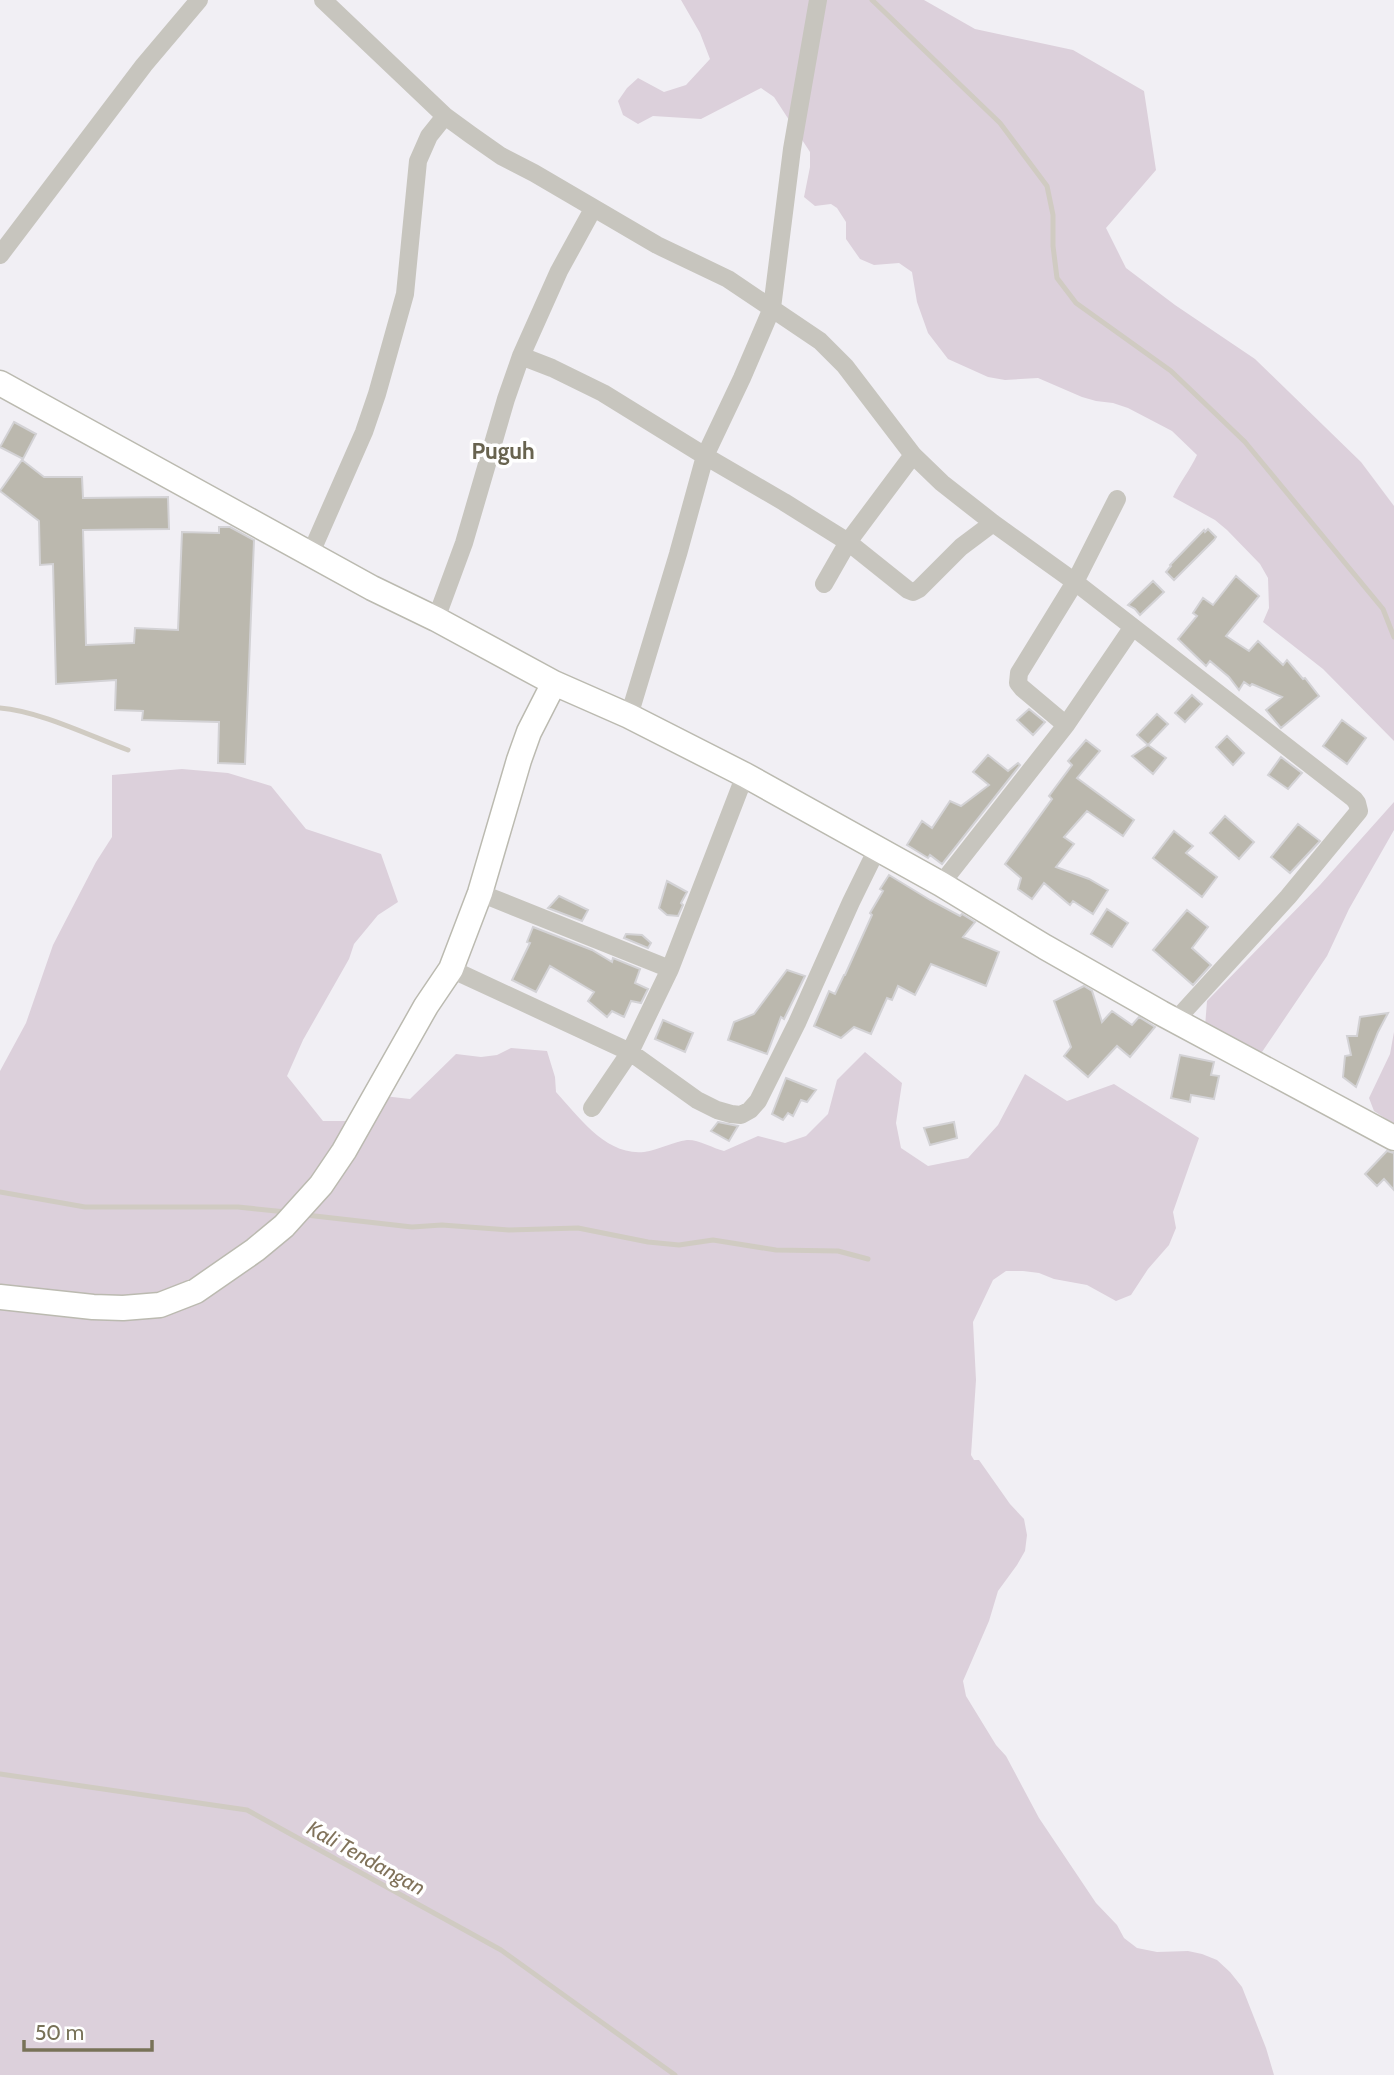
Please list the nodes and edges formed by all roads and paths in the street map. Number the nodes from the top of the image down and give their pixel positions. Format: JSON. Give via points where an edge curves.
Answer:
{"nodes":[{"id":1,"x":199,"y":0,"type":"edge"},
{"id":2,"x":323,"y":0,"type":"edge"},
{"id":3,"x":818,"y":0,"type":"edge"},
{"id":4,"x":444,"y":116,"type":"junction"},
{"id":5,"x":593,"y":209,"type":"junction"},
{"id":6,"x":0,"y":255,"type":"edge"},
{"id":7,"x":772,"y":308,"type":"junction"},
{"id":8,"x":522,"y":356,"type":"junction"},
{"id":9,"x":0,"y":383,"type":"edge"},
{"id":10,"x":914,"y":455,"type":"junction"},
{"id":11,"x":705,"y":456,"type":"junction"},
{"id":12,"x":1117,"y":499,"type":"dead end"},
{"id":13,"x":993,"y":523,"type":"junction"},
{"id":14,"x":848,"y":542,"type":"junction"},
{"id":15,"x":310,"y":555,"type":"junction"},
{"id":16,"x":1075,"y":582,"type":"junction"},
{"id":17,"x":824,"y":584,"type":"dead end"},
{"id":18,"x":436,"y":619,"type":"junction"},
{"id":19,"x":1132,"y":628,"type":"junction"},
{"id":20,"x":554,"y":683,"type":"junction"},
{"id":21,"x":629,"y":716,"type":"junction"},
{"id":22,"x":1066,"y":725,"type":"junction"},
{"id":23,"x":745,"y":775,"type":"junction"},
{"id":24,"x":877,"y":849,"type":"junction"},
{"id":25,"x":941,"y":884,"type":"junction"},
{"id":26,"x":480,"y":893,"type":"junction"},
{"id":27,"x":452,"y":969,"type":"junction"},
{"id":28,"x":670,"y":969,"type":"junction"},
{"id":29,"x":1175,"y":1021,"type":"junction"},
{"id":30,"x":630,"y":1052,"type":"junction"},
{"id":31,"x":592,"y":1108,"type":"dead end"},
{"id":32,"x":1394,"y":1138,"type":"edge"},
{"id":33,"x":0,"y":1297,"type":"edge"}],
"edges":[{"from":1,"to":6,"type":"street"},
{"from":2,"to":4,"type":"street"},
{"from":3,"to":7,"type":"street","via":[[793,137]]},
{"from":4,"to":5,"type":"street","via":[[501,156]]},
{"from":4,"to":15,"type":"street","via":[[418,161],[405,294],[377,394]]},
{"from":5,"to":7,"type":"street","via":[[729,279]]},
{"from":5,"to":8,"type":"street","via":[[559,271]]},
{"from":7,"to":10,"type":"street","via":[[833,353]]},
{"from":7,"to":11,"type":"street"},
{"from":8,"to":11,"type":"street","via":[[603,393]]},
{"from":8,"to":18,"type":"street"},
{"from":9,"to":15,"type":"street"},
{"from":10,"to":13,"type":"street"},
{"from":10,"to":14,"type":"street"},
{"from":11,"to":14,"type":"street"},
{"from":11,"to":21,"type":"street"},
{"from":12,"to":16,"type":"street"},
{"from":13,"to":14,"type":"street","via":[[913,592]]},
{"from":13,"to":16,"type":"street"},
{"from":14,"to":17,"type":"street"},
{"from":15,"to":18,"type":"street"},
{"from":16,"to":19,"type":"street"},
{"from":16,"to":22,"type":"street","via":[[1018,678],[1022,688]]},
{"from":18,"to":20,"type":"street"},
{"from":19,"to":22,"type":"street"},
{"from":19,"to":29,"type":"street","via":[[1333,783],[1354,800],[1359,811]]},
{"from":20,"to":21,"type":"street"},
{"from":20,"to":26,"type":"street","via":[[519,760]]},
{"from":21,"to":23,"type":"street"},
{"from":22,"to":25,"type":"street"},
{"from":23,"to":24,"type":"street"},
{"from":23,"to":28,"type":"street"},
{"from":24,"to":25,"type":"street"},
{"from":24,"to":30,"type":"street","via":[[797,1023],[750,1110],[741,1115],[717,1111]]},
{"from":25,"to":29,"type":"street"},
{"from":26,"to":27,"type":"street"},
{"from":26,"to":28,"type":"street"},
{"from":27,"to":30,"type":"street"},
{"from":27,"to":33,"type":"street","via":[[321,1185],[255,1250],[197,1291],[160,1306],[93,1307]]},
{"from":28,"to":30,"type":"street"},
{"from":29,"to":32,"type":"street"},
{"from":30,"to":31,"type":"street"}]}
